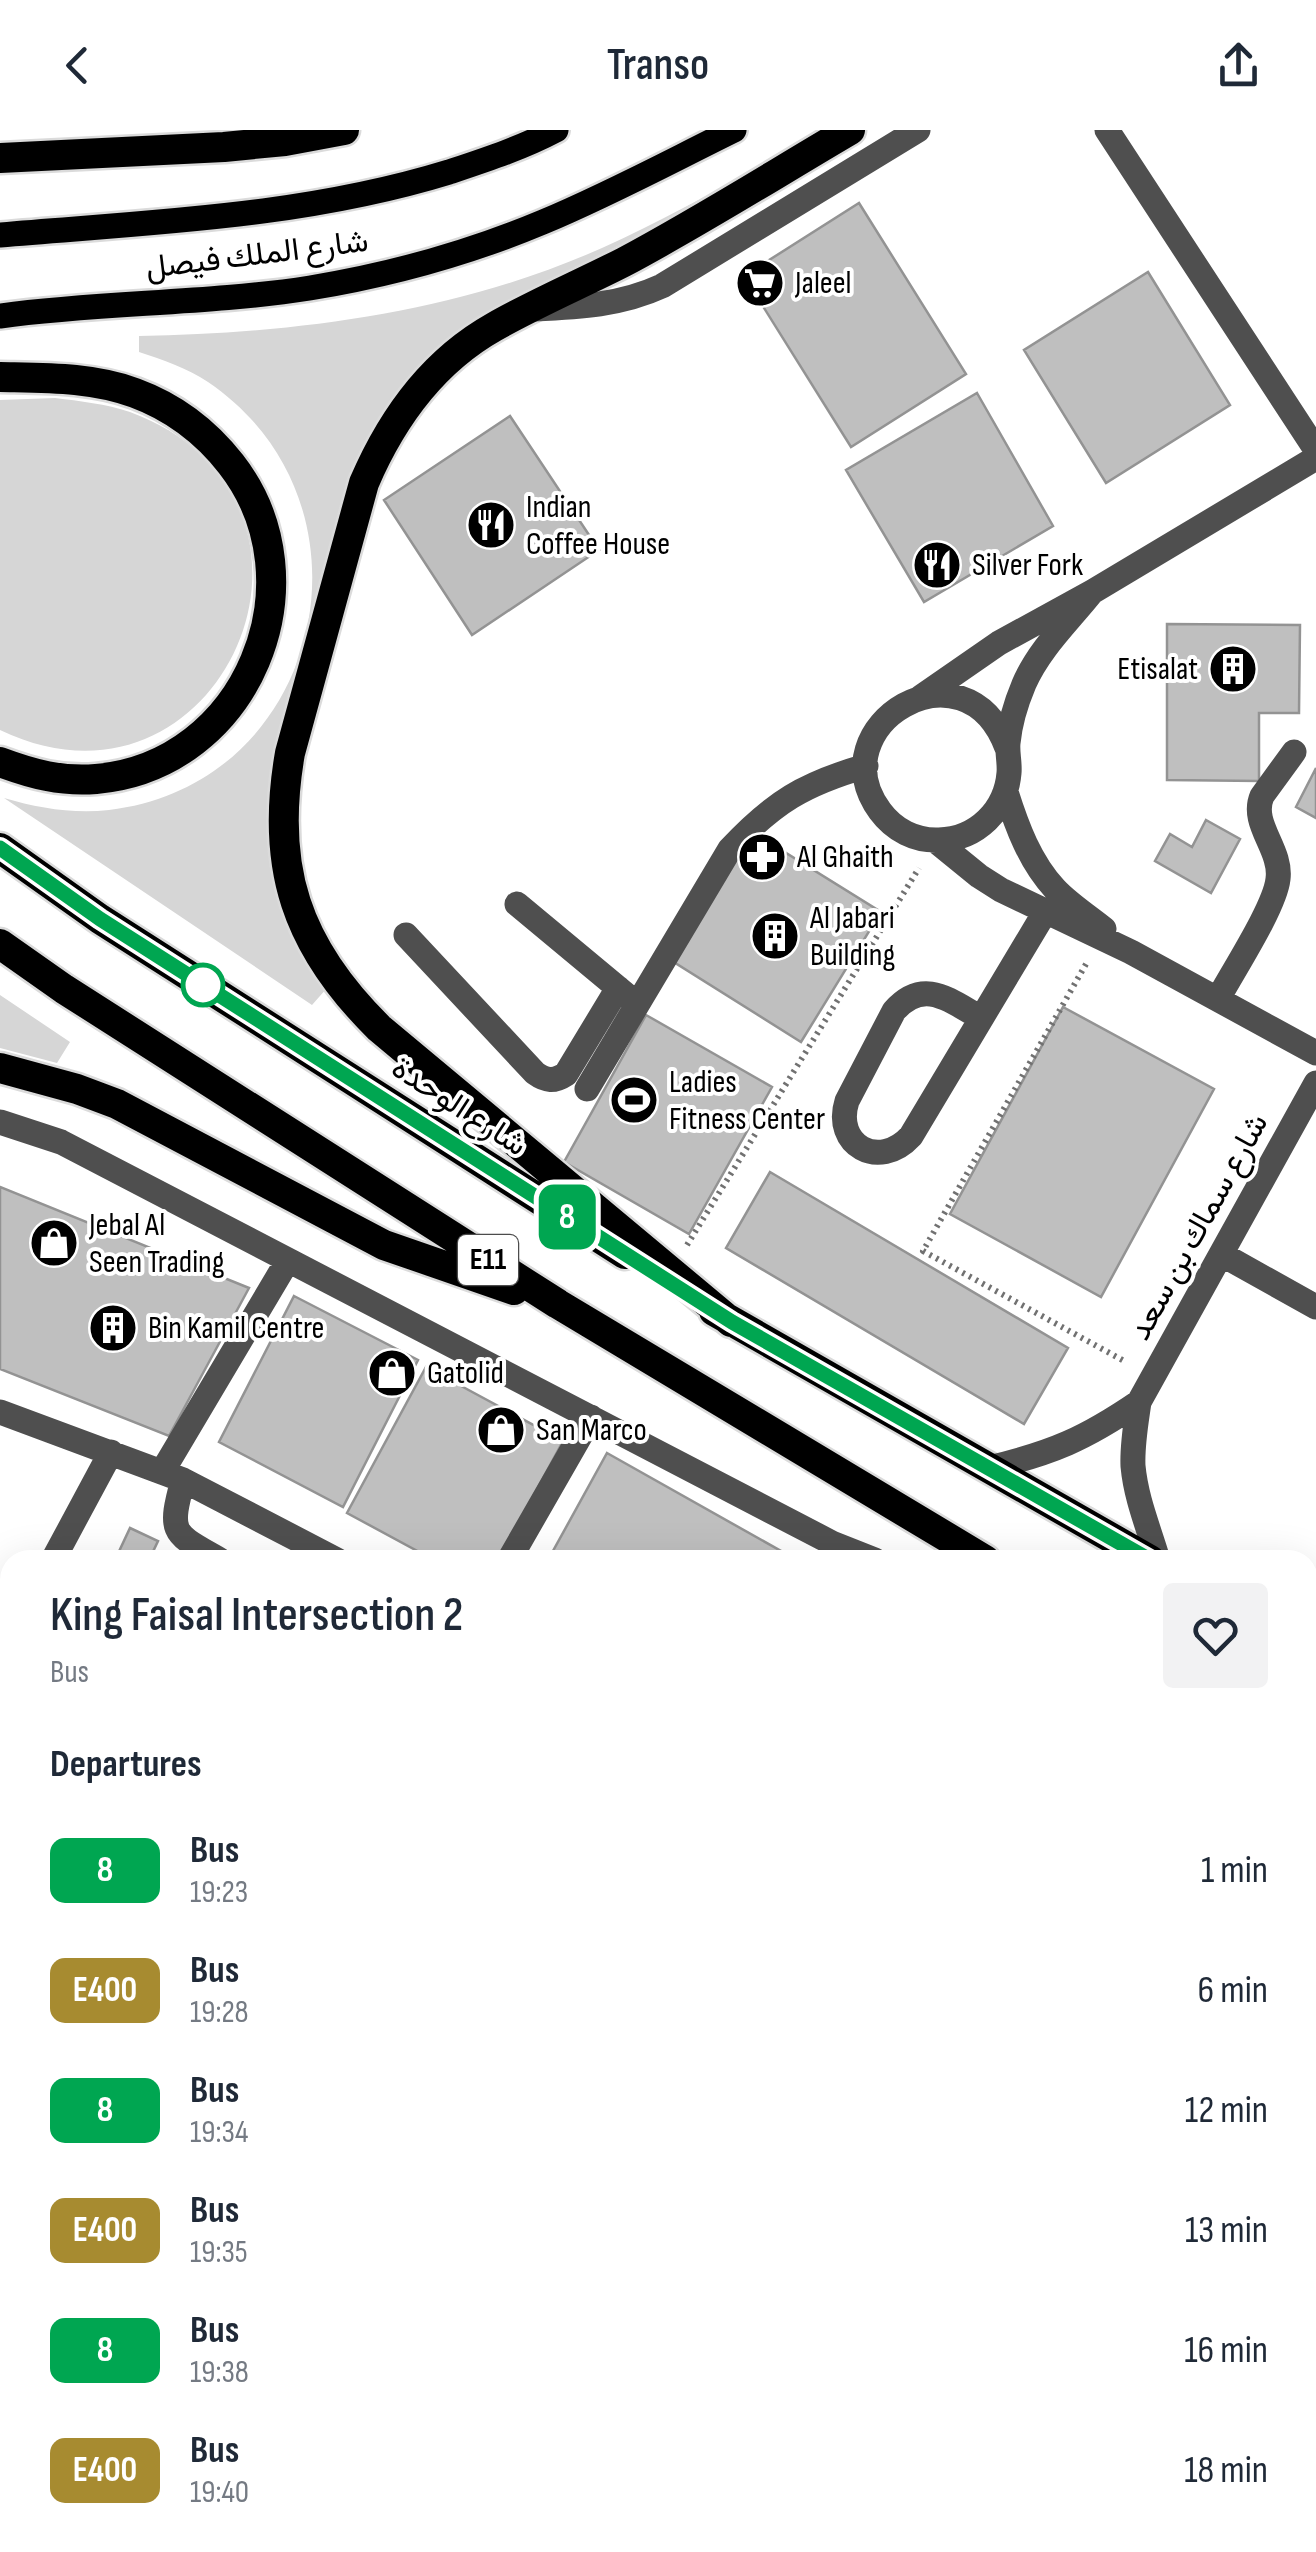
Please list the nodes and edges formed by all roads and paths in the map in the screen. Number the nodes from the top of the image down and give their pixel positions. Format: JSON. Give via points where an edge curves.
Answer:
{"nodes":[{"id":1,"x":344,"y":130,"type":"edge"},
{"id":2,"x":556,"y":130,"type":"edge"},
{"id":3,"x":734,"y":130,"type":"edge"},
{"id":4,"x":850,"y":130,"type":"edge"},
{"id":5,"x":918,"y":130,"type":"edge"},
{"id":6,"x":1107,"y":130,"type":"edge"},
{"id":7,"x":0,"y":158,"type":"edge"},
{"id":8,"x":0,"y":234,"type":"edge"},
{"id":9,"x":529,"y":309,"type":"junction"},
{"id":10,"x":0,"y":316,"type":"edge"},
{"id":11,"x":0,"y":377,"type":"edge"},
{"id":12,"x":1316,"y":450,"type":"edge"},
{"id":13,"x":1316,"y":458,"type":"edge"},
{"id":14,"x":1092,"y":592,"type":"junction"},
{"id":15,"x":922,"y":697,"type":"junction"},
{"id":16,"x":1007,"y":748,"type":"junction"},
{"id":17,"x":1294,"y":752,"type":"dead end"},
{"id":18,"x":0,"y":762,"type":"edge"},
{"id":19,"x":866,"y":766,"type":"junction"},
{"id":20,"x":1006,"y":792,"type":"junction"},
{"id":21,"x":936,"y":840,"type":"junction"},
{"id":22,"x":0,"y":848,"type":"edge"},
{"id":23,"x":517,"y":904,"type":"dead end"},
{"id":24,"x":1044,"y":912,"type":"junction"},
{"id":25,"x":406,"y":934,"type":"dead end"},
{"id":26,"x":1100,"y":939,"type":"junction"},
{"id":27,"x":0,"y":944,"type":"edge"},
{"id":28,"x":1131,"y":952,"type":"junction"},
{"id":29,"x":628,"y":996,"type":"junction"},
{"id":30,"x":1218,"y":999,"type":"junction"},
{"id":31,"x":981,"y":1018,"type":"junction"},
{"id":32,"x":1316,"y":1053,"type":"edge"},
{"id":33,"x":0,"y":1068,"type":"edge"},
{"id":34,"x":1316,"y":1082,"type":"edge"},
{"id":35,"x":587,"y":1089,"type":"dead end"},
{"id":36,"x":0,"y":1122,"type":"edge"},
{"id":37,"x":1222,"y":1254,"type":"junction"},
{"id":38,"x":288,"y":1260,"type":"junction"},
{"id":39,"x":671,"y":1272,"type":"junction"},
{"id":40,"x":558,"y":1304,"type":"junction"},
{"id":41,"x":1316,"y":1307,"type":"edge"},
{"id":42,"x":732,"y":1322,"type":"junction"},
{"id":43,"x":1153,"y":1378,"type":"junction"},
{"id":44,"x":1139,"y":1402,"type":"junction"},
{"id":45,"x":0,"y":1412,"type":"edge"},
{"id":46,"x":591,"y":1417,"type":"junction"},
{"id":47,"x":110,"y":1452,"type":"junction"},
{"id":48,"x":989,"y":1468,"type":"junction"},
{"id":49,"x":172,"y":1476,"type":"junction"},
{"id":50,"x":58,"y":1550,"type":"edge"},
{"id":51,"x":202,"y":1550,"type":"edge"},
{"id":52,"x":316,"y":1550,"type":"edge"},
{"id":53,"x":516,"y":1550,"type":"edge"},
{"id":54,"x":851,"y":1550,"type":"edge"},
{"id":55,"x":968,"y":1550,"type":"edge"},
{"id":56,"x":1132,"y":1550,"type":"edge"},
{"id":57,"x":1155,"y":1550,"type":"edge"}],
"edges":[{"from":1,"to":7,"type":"highway","via":[[224,147]]},
{"from":2,"to":8,"type":"main road","name":"شارع الملك فيصل","via":[[422,180],[304,206]]},
{"from":3,"to":10,"type":"main road","name":"شارع الملك فيصل","via":[[540,223],[426,262],[310,288]]},
{"from":4,"to":9,"type":"highway","via":[[624,262]]},
{"from":5,"to":9,"type":"street","via":[[646,294],[592,306]]},
{"from":6,"to":12,"type":"street"},
{"from":9,"to":39,"type":"highway","via":[[492,328],[428,379],[380,446],[290,753],[283,809],[286,866],[310,938],[351,1001]]},
{"from":11,"to":18,"type":"highway","via":[[66,379],[134,392],[195,426],[242,477],[267,537],[271,570],[271,602],[254,665],[218,719],[192,742],[163,760],[98,779],[64,779]]},
{"from":13,"to":14,"type":"street"},
{"from":14,"to":15,"type":"street","via":[[999,643]]},
{"from":14,"to":16,"type":"street","via":[[1027,678]]},
{"from":15,"to":16,"type":"street","via":[[953,697],[981,710]]},
{"from":15,"to":19,"type":"street","via":[[888,715],[876,730]]},
{"from":16,"to":20,"type":"street"},
{"from":17,"to":30,"type":"street","via":[[1259,804],[1278,862],[1276,888]]},
{"from":19,"to":21,"type":"street","via":[[885,818],[917,838]]},
{"from":19,"to":29,"type":"street","via":[[795,792],[753,824]]},
{"from":20,"to":21,"type":"street","via":[[972,833]]},
{"from":20,"to":28,"type":"street","via":[[1038,868]]},
{"from":21,"to":24,"type":"street","via":[[979,876]]},
{"from":21,"to":39,"type":"path"},
{"from":22,"to":42,"type":"highway","name":"شارع الوحدة","number":"E11","via":[[100,919]]},
{"from":23,"to":29,"type":"street"},
{"from":24,"to":26,"type":"street"},
{"from":24,"to":31,"type":"street"},
{"from":25,"to":29,"type":"street","via":[[542,1079],[566,1074]]},
{"from":26,"to":28,"type":"street"},
{"from":26,"to":43,"type":"path","via":[[922,1251]]},
{"from":27,"to":40,"type":"highway","number":"E11"},
{"from":28,"to":30,"type":"street"},
{"from":29,"to":35,"type":"street"},
{"from":30,"to":32,"type":"street"},
{"from":31,"to":31,"type":"street","via":[[938,995],[902,1002],[843,1112],[857,1145],[880,1154],[911,1136]]},
{"from":33,"to":40,"type":"highway","via":[[117,1104],[384,1245]]},
{"from":34,"to":37,"type":"street","name":"شارع سماك بن سعد"},
{"from":36,"to":38,"type":"street","via":[[61,1142]]},
{"from":37,"to":41,"type":"street"},
{"from":37,"to":43,"type":"street","name":"شارع سماك بن سعد"},
{"from":38,"to":46,"type":"street"},
{"from":38,"to":49,"type":"street"},
{"from":39,"to":42,"type":"highway"},
{"from":40,"to":55,"type":"highway","number":"E11"},
{"from":42,"to":48,"type":"highway","name":"شارع الوحدة","number":"E11"},
{"from":43,"to":44,"type":"street","name":"شارع سماك بن سعد"},
{"from":44,"to":48,"type":"street","name":"شارع سماك بن سعد","via":[[1081,1439]]},
{"from":44,"to":57,"type":"street","name":"شارع سماك بن سعد","via":[[1133,1464]]},
{"from":45,"to":47,"type":"street"},
{"from":46,"to":53,"type":"street"},
{"from":46,"to":54,"type":"street"},
{"from":47,"to":49,"type":"street"},
{"from":47,"to":50,"type":"street"},
{"from":48,"to":56,"type":"highway","name":"شارع الوحدة","number":"E11"},
{"from":49,"to":51,"type":"street","via":[[178,1533]]},
{"from":49,"to":52,"type":"street"}]}
